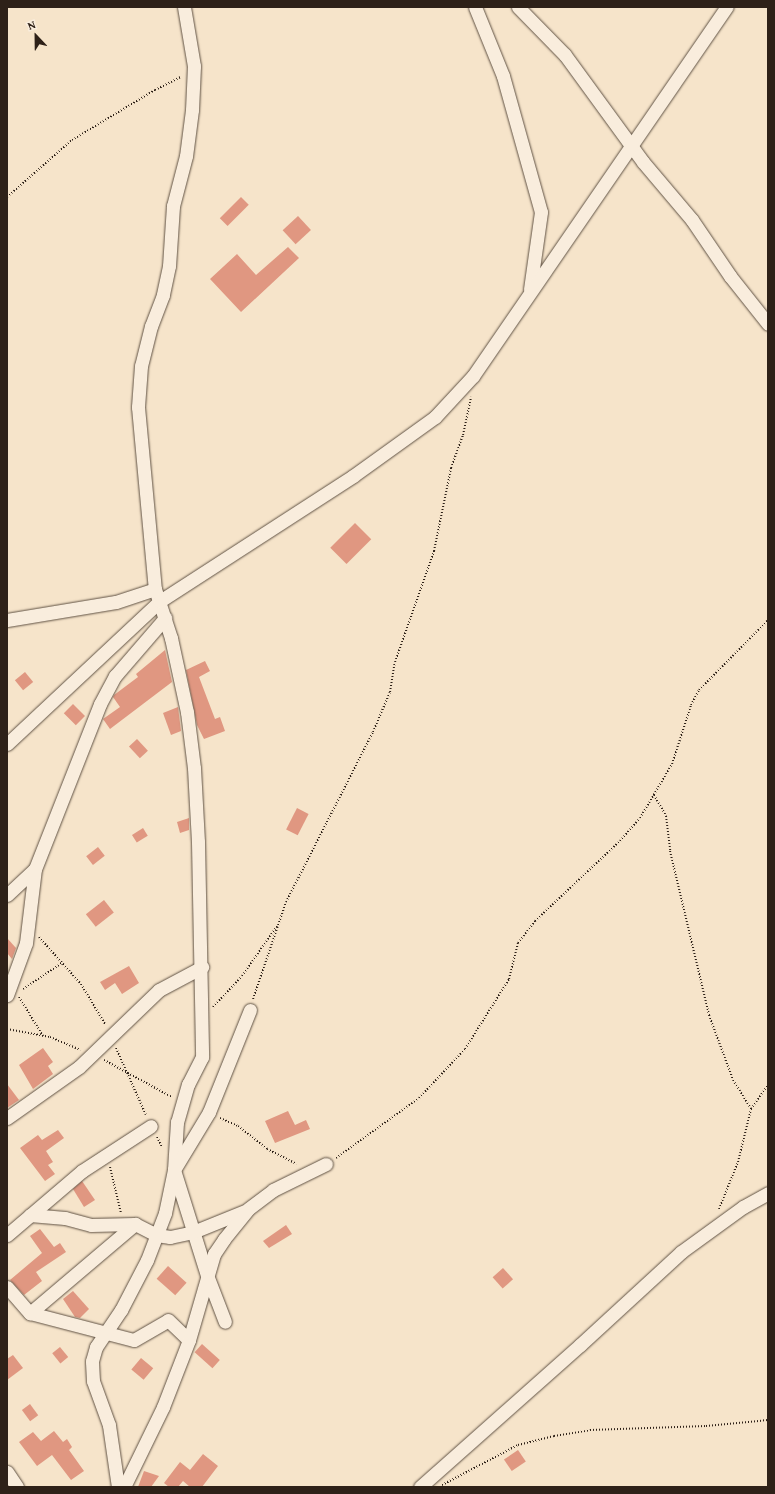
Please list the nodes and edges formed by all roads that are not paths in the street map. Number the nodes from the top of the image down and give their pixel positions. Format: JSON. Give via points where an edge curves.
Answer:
{"nodes":[{"id":1,"x":184,"y":7,"type":"edge"},
{"id":2,"x":475,"y":7,"type":"edge"},
{"id":3,"x":518,"y":7,"type":"edge"},
{"id":4,"x":727,"y":7,"type":"edge"},
{"id":5,"x":632,"y":145,"type":"junction"},
{"id":6,"x":530,"y":293,"type":"junction"},
{"id":7,"x":768,"y":324,"type":"edge"},
{"id":8,"x":157,"y":595,"type":"junction"},
{"id":9,"x":165,"y":618,"type":"junction"},
{"id":10,"x":7,"y":620,"type":"edge"},
{"id":11,"x":7,"y":744,"type":"edge"},
{"id":12,"x":35,"y":869,"type":"junction"},
{"id":13,"x":7,"y":895,"type":"edge"},
{"id":14,"x":202,"y":967,"type":"junction"},
{"id":15,"x":9,"y":989,"type":"edge"},
{"id":16,"x":250,"y":1010,"type":"road end"},
{"id":17,"x":7,"y":1118,"type":"edge"},
{"id":18,"x":151,"y":1126,"type":"road end"},
{"id":19,"x":326,"y":1164,"type":"road end"},
{"id":20,"x":174,"y":1170,"type":"junction"},
{"id":21,"x":768,"y":1193,"type":"edge"},
{"id":22,"x":248,"y":1209,"type":"junction"},
{"id":23,"x":30,"y":1215,"type":"junction"},
{"id":24,"x":129,"y":1224,"type":"junction"},
{"id":25,"x":193,"y":1232,"type":"junction"},
{"id":26,"x":7,"y":1235,"type":"edge"},
{"id":27,"x":157,"y":1235,"type":"junction"},
{"id":28,"x":207,"y":1275,"type":"junction"},
{"id":29,"x":7,"y":1287,"type":"edge"},
{"id":30,"x":30,"y":1313,"type":"junction"},
{"id":31,"x":225,"y":1322,"type":"dead end"},
{"id":32,"x":104,"y":1333,"type":"junction"},
{"id":33,"x":189,"y":1340,"type":"junction"},
{"id":34,"x":7,"y":1472,"type":"edge"},
{"id":35,"x":17,"y":1487,"type":"edge"},
{"id":36,"x":118,"y":1487,"type":"edge"},
{"id":37,"x":124,"y":1487,"type":"edge"},
{"id":38,"x":420,"y":1487,"type":"edge"}],
"edges":[{"from":1,"to":8,"type":"street","via":[[194,66],[192,110],[186,156],[173,206],[169,266],[163,295],[151,326],[141,366],[138,407]]},
{"from":2,"to":6,"type":"street","via":[[503,76],[541,212]]},
{"from":3,"to":5,"type":"street","via":[[565,55]]},
{"from":4,"to":5,"type":"street"},
{"from":5,"to":6,"type":"street"},
{"from":5,"to":7,"type":"street","via":[[692,220],[730,276]]},
{"from":6,"to":8,"type":"street","via":[[472,376],[435,417],[353,476]]},
{"from":8,"to":9,"type":"street"},
{"from":8,"to":10,"type":"street"},
{"from":8,"to":11,"type":"street"},
{"from":9,"to":12,"type":"street","via":[[115,676],[100,704]]},
{"from":9,"to":14,"type":"street","via":[[186,712],[194,768]]},
{"from":12,"to":13,"type":"street"},
{"from":12,"to":15,"type":"street","via":[[30,925]]},
{"from":14,"to":17,"type":"street","via":[[159,990],[94,1053]]},
{"from":14,"to":20,"type":"street","via":[[202,1057],[188,1084],[177,1122]]},
{"from":16,"to":20,"type":"street","via":[[209,1112]]},
{"from":18,"to":23,"type":"street","via":[[82,1171]]},
{"from":19,"to":22,"type":"street","via":[[273,1190]]},
{"from":20,"to":25,"type":"street"},
{"from":20,"to":27,"type":"street"},
{"from":21,"to":38,"type":"street","via":[[680,1252],[580,1346]]},
{"from":22,"to":25,"type":"street"},
{"from":22,"to":28,"type":"street","via":[[214,1254]]},
{"from":23,"to":24,"type":"street","via":[[65,1218],[91,1225]]},
{"from":23,"to":26,"type":"street"},
{"from":24,"to":27,"type":"street"},
{"from":24,"to":30,"type":"street"},
{"from":25,"to":27,"type":"street","via":[[170,1237]]},
{"from":25,"to":28,"type":"street"},
{"from":27,"to":32,"type":"street","via":[[121,1310]]},
{"from":28,"to":31,"type":"street"},
{"from":28,"to":33,"type":"street"},
{"from":29,"to":30,"type":"street"},
{"from":30,"to":32,"type":"street"},
{"from":32,"to":33,"type":"street","via":[[134,1340],[168,1320]]},
{"from":32,"to":36,"type":"street","via":[[96,1346],[92,1361],[93,1381],[109,1425]]},
{"from":33,"to":37,"type":"street","via":[[163,1407]]},
{"from":34,"to":35,"type":"street"}]}
